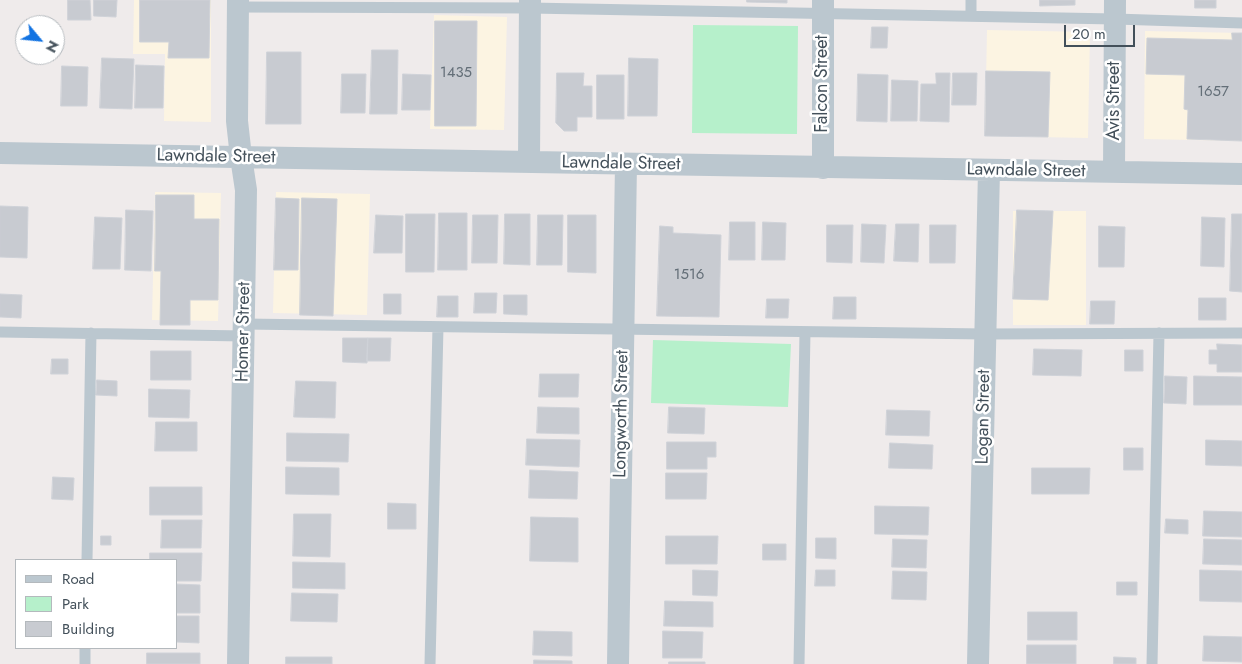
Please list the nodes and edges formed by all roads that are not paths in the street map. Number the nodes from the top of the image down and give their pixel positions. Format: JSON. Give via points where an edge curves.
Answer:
{"nodes":[{"id":1,"x":971,"y":0,"type":"edge"},
{"id":2,"x":238,"y":3,"type":"edge"},
{"id":3,"x":384,"y":4,"type":"edge"},
{"id":4,"x":530,"y":4,"type":"edge"},
{"id":5,"x":678,"y":6,"type":"edge"},
{"id":6,"x":823,"y":7,"type":"edge"},
{"id":7,"x":1115,"y":9,"type":"edge"},
{"id":8,"x":971,"y":16,"type":"junction"},
{"id":9,"x":1242,"y":23,"type":"edge"},
{"id":10,"x":0,"y":153,"type":"edge"},
{"id":11,"x":241,"y":157,"type":"junction"},
{"id":12,"x":529,"y":162,"type":"junction"},
{"id":13,"x":626,"y":164,"type":"junction"},
{"id":14,"x":823,"y":168,"type":"junction"},
{"id":15,"x":989,"y":170,"type":"junction"},
{"id":16,"x":1114,"y":172,"type":"junction"},
{"id":17,"x":1242,"y":174,"type":"edge"},
{"id":18,"x":438,"y":327,"type":"junction"},
{"id":19,"x":244,"y":330,"type":"junction"},
{"id":20,"x":623,"y":330,"type":"junction"},
{"id":21,"x":0,"y":332,"type":"edge"},
{"id":22,"x":805,"y":332,"type":"junction"},
{"id":23,"x":91,"y":333,"type":"junction"},
{"id":24,"x":1159,"y":333,"type":"junction"},
{"id":25,"x":1242,"y":333,"type":"edge"},
{"id":26,"x":986,"y":334,"type":"junction"},
{"id":27,"x":87,"y":559,"type":"edge"},
{"id":28,"x":85,"y":649,"type":"edge"},
{"id":29,"x":85,"y":664,"type":"edge"},
{"id":30,"x":238,"y":664,"type":"edge"},
{"id":31,"x":430,"y":664,"type":"edge"},
{"id":32,"x":618,"y":664,"type":"edge"},
{"id":33,"x":799,"y":664,"type":"edge"},
{"id":34,"x":978,"y":664,"type":"edge"},
{"id":35,"x":1152,"y":664,"type":"edge"}],
"edges":[{"from":1,"to":8,"type":"lane"},
{"from":2,"to":3,"type":"lane"},
{"from":2,"to":11,"type":"street","name":"Homer Street","via":[[237,121]]},
{"from":3,"to":4,"type":"lane"},
{"from":4,"to":5,"type":"lane"},
{"from":4,"to":12,"type":"street"},
{"from":5,"to":6,"type":"lane"},
{"from":6,"to":8,"type":"lane"},
{"from":6,"to":14,"type":"street","name":"Falcon Street"},
{"from":7,"to":8,"type":"lane"},
{"from":7,"to":9,"type":"lane"},
{"from":7,"to":16,"type":"street","name":"Avis Street"},
{"from":10,"to":11,"type":"street","name":"Lawndale Street"},
{"from":11,"to":12,"type":"street","name":"Lawndale Street"},
{"from":11,"to":19,"type":"street","name":"Homer Street","via":[[246,190]]},
{"from":12,"to":13,"type":"street","name":"Lawndale Street"},
{"from":13,"to":14,"type":"street","name":"Lawndale Street"},
{"from":13,"to":20,"type":"street","name":"Longworth Street"},
{"from":14,"to":15,"type":"street","name":"Lawndale Street"},
{"from":15,"to":16,"type":"street","name":"Lawndale Street"},
{"from":15,"to":26,"type":"street","name":"Logan Street"},
{"from":16,"to":17,"type":"street","name":"Lawndale Street"},
{"from":18,"to":19,"type":"lane"},
{"from":18,"to":20,"type":"lane"},
{"from":18,"to":31,"type":"lane"},
{"from":19,"to":23,"type":"lane"},
{"from":19,"to":30,"type":"street","name":"Homer Street"},
{"from":20,"to":22,"type":"lane"},
{"from":20,"to":32,"type":"street","name":"Longworth Street"},
{"from":21,"to":23,"type":"lane"},
{"from":22,"to":26,"type":"lane"},
{"from":22,"to":33,"type":"lane"},
{"from":23,"to":27,"type":"lane"},
{"from":24,"to":25,"type":"lane"},
{"from":24,"to":26,"type":"lane"},
{"from":24,"to":35,"type":"lane"},
{"from":26,"to":34,"type":"street","name":"Logan Street"},
{"from":28,"to":29,"type":"lane"}]}
